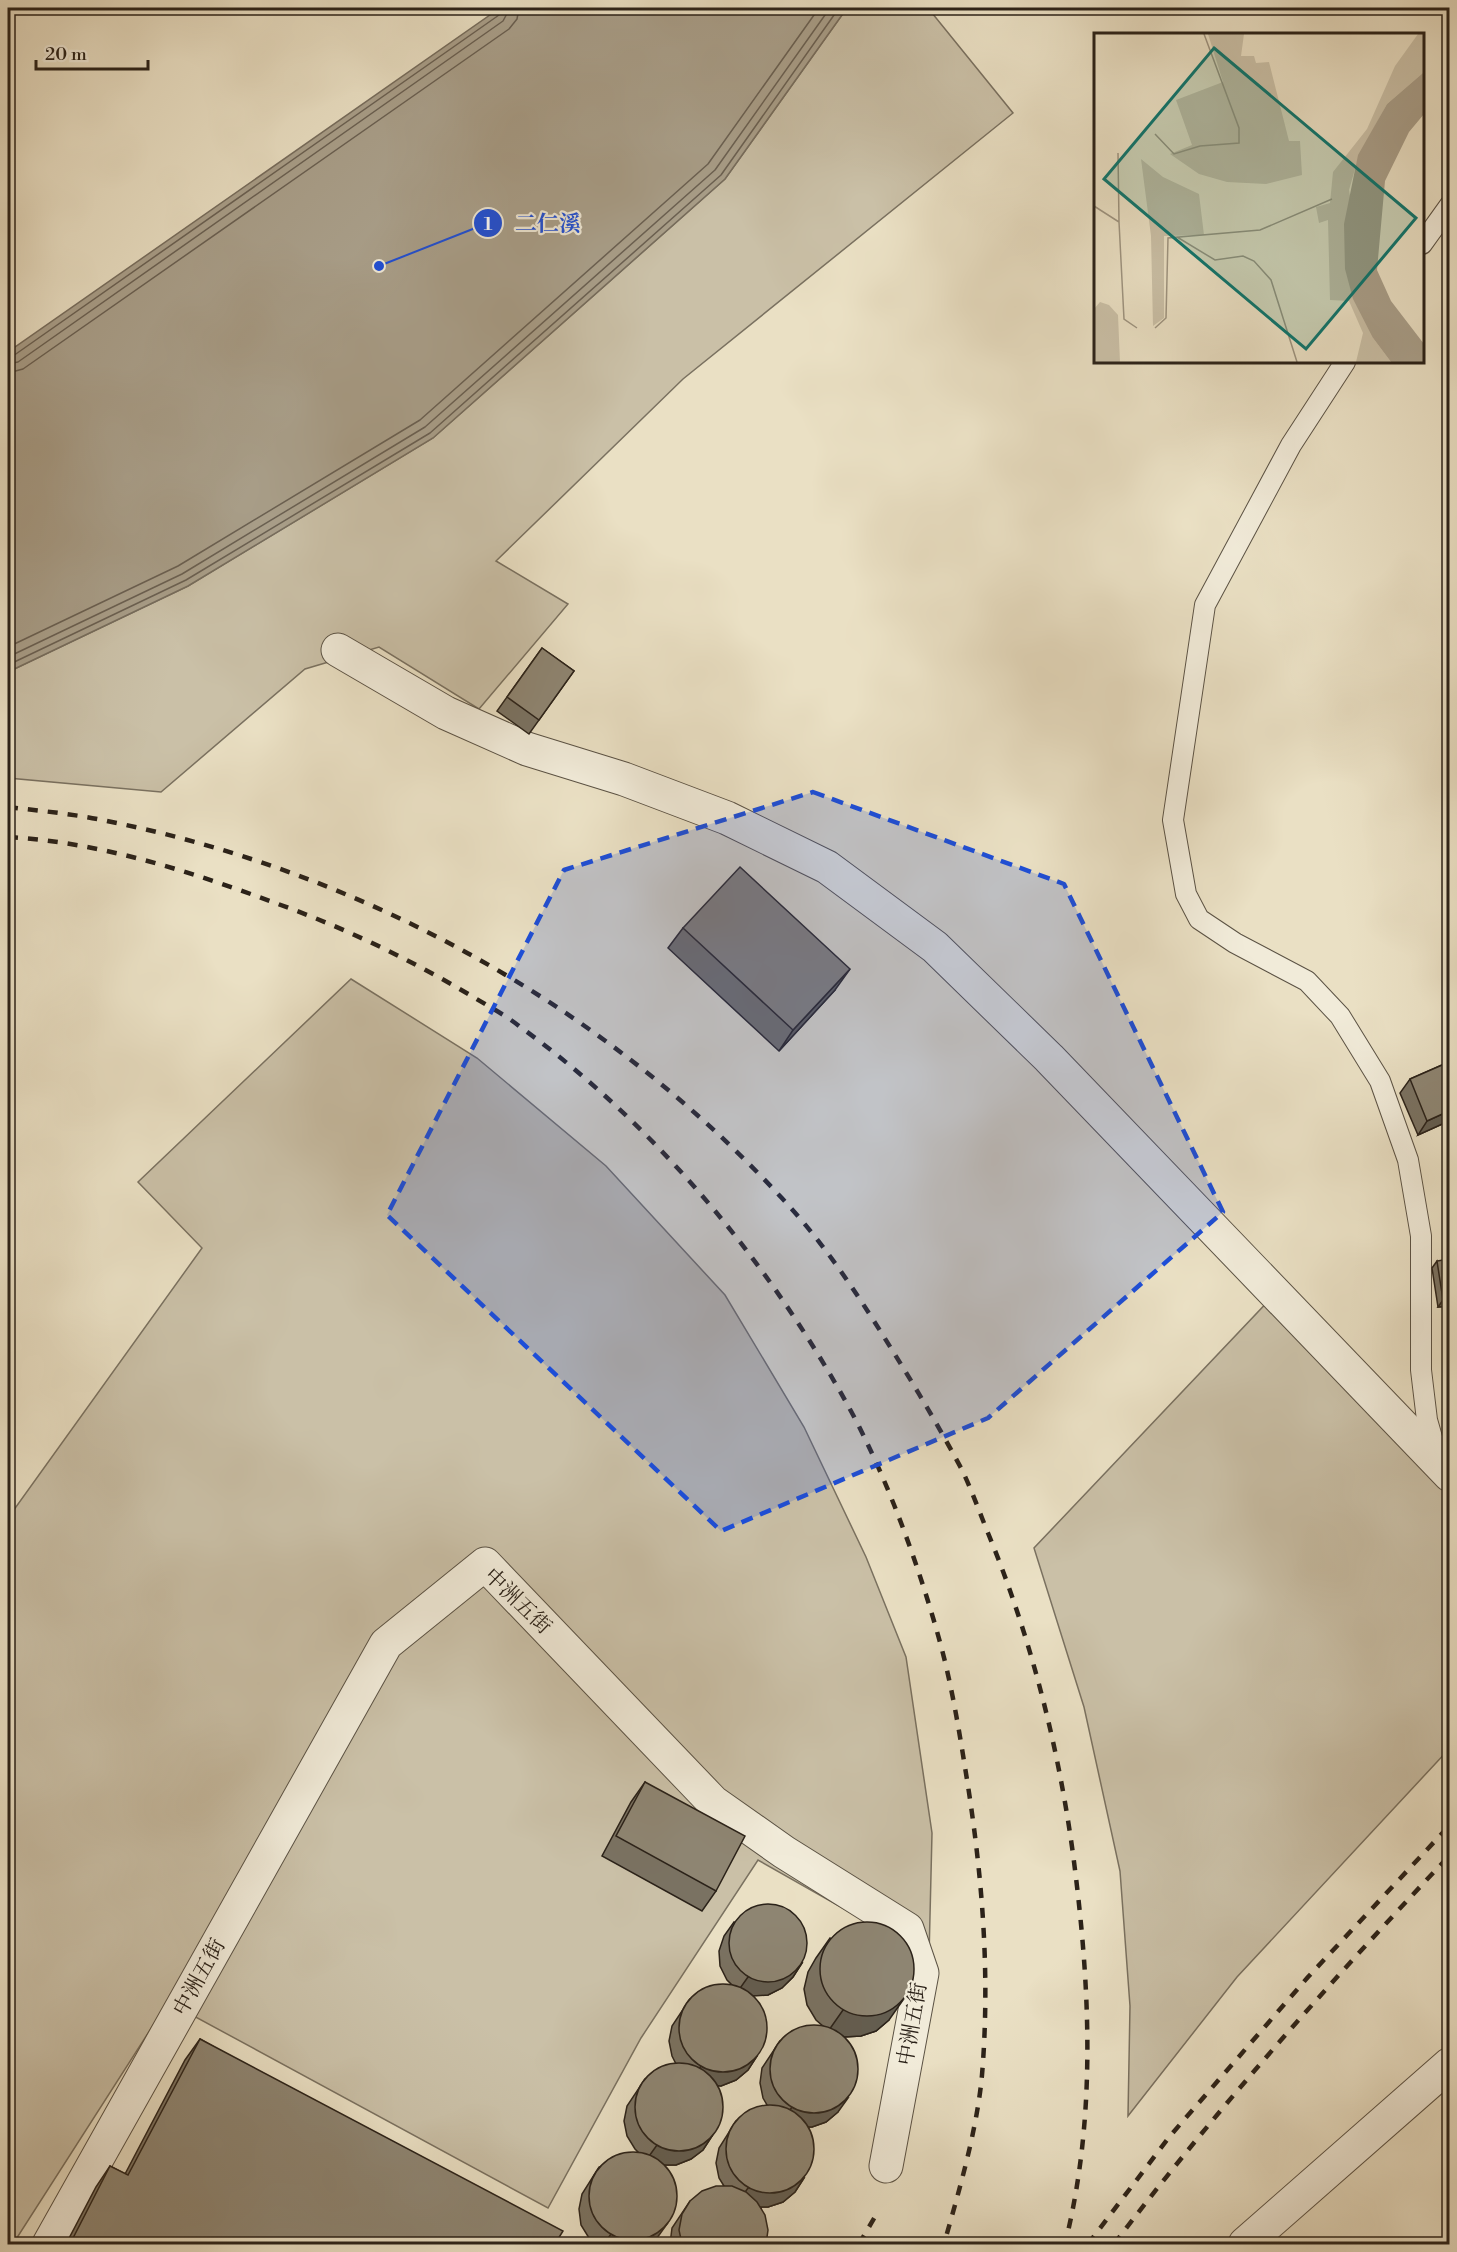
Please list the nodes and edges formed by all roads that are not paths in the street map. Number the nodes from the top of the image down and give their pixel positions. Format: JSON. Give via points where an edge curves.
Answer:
{"nodes":[{"id":1,"x":1449,"y":205,"type":"edge"},
{"id":2,"x":1424,"y":241,"type":"edge"},
{"id":3,"x":1343,"y":363,"type":"edge"},
{"id":4,"x":338,"y":650,"type":"dead end"},
{"id":5,"x":1444,"y":1469,"type":"edge"},
{"id":6,"x":1449,"y":2064,"type":"edge"},
{"id":7,"x":886,"y":2166,"type":"dead end"},
{"id":8,"x":49,"y":2244,"type":"edge"},
{"id":9,"x":1245,"y":2244,"type":"edge"}],
"edges":[{"from":1,"to":2,"type":"lane"},
{"from":3,"to":5,"type":"lane","via":[[1291,445],[1205,605],[1173,820],[1186,894],[1199,919],[1306,981],[1340,1016],[1380,1081],[1408,1160],[1421,1236],[1421,1370],[1427,1420]]},
{"from":4,"to":5,"type":"street","via":[[446,713],[527,749],[624,779],[727,818],[836,874],[935,947],[1041,1050]]},
{"from":6,"to":9,"type":"street"},
{"from":7,"to":8,"type":"street","name":"中洲五街","via":[[921,1973],[908,1929],[784,1852],[713,1802],[485,1564],[386,1644]]}]}
